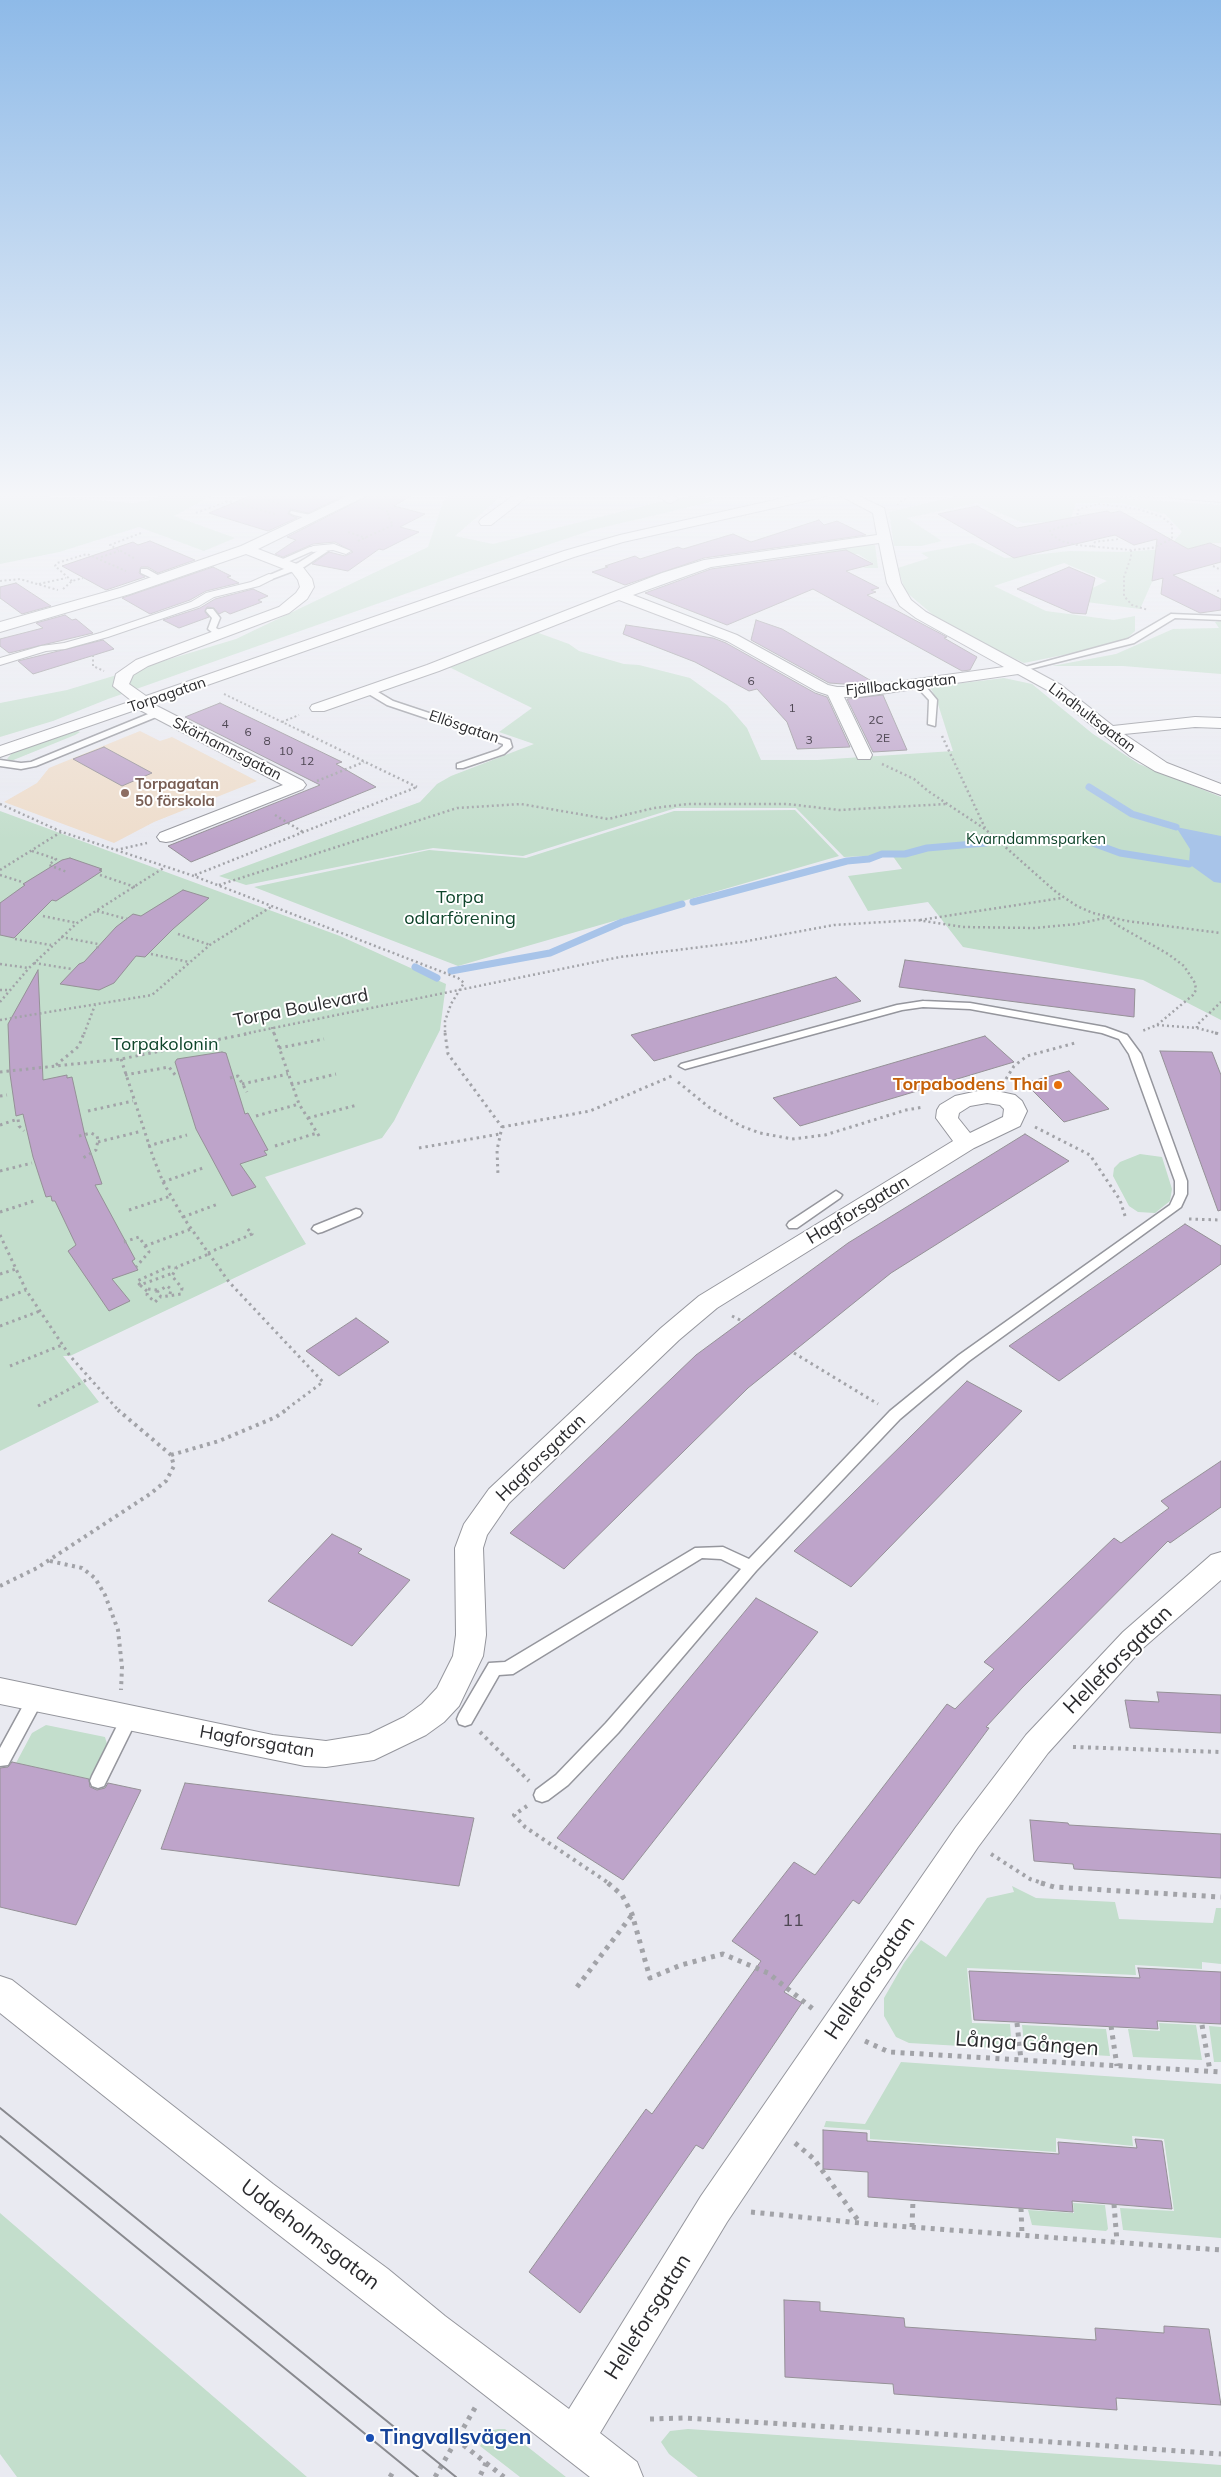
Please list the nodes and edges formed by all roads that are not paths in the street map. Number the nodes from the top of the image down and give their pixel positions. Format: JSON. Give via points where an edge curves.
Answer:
{"nodes":[{"id":1,"x":57,"y":609,"type":"edge"},
{"id":2,"x":182,"y":609,"type":"edge"},
{"id":3,"x":286,"y":609,"type":"edge"},
{"id":4,"x":417,"y":609,"type":"edge"},
{"id":5,"x":585,"y":609,"type":"edge"},
{"id":6,"x":655,"y":609,"type":"edge"},
{"id":7,"x":913,"y":609,"type":"edge"},
{"id":8,"x":210,"y":611,"type":"dead end"},
{"id":9,"x":1221,"y":618,"type":"edge"},
{"id":10,"x":3,"y":624,"type":"edge"},
{"id":11,"x":220,"y":634,"type":"junction"},
{"id":12,"x":0,"y":662,"type":"edge"},
{"id":13,"x":1022,"y":669,"type":"junction"},
{"id":14,"x":920,"y":684,"type":"junction"},
{"id":15,"x":370,"y":691,"type":"junction"},
{"id":16,"x":837,"y":692,"type":"junction"},
{"id":17,"x":147,"y":706,"type":"junction"},
{"id":18,"x":318,"y":708,"type":"dead end"},
{"id":19,"x":1221,"y":723,"type":"edge"},
{"id":20,"x":932,"y":724,"type":"dead end"},
{"id":21,"x":1109,"y":731,"type":"junction"},
{"id":22,"x":0,"y":752,"type":"edge"},
{"id":23,"x":864,"y":755,"type":"road end"},
{"id":24,"x":0,"y":764,"type":"edge"},
{"id":25,"x":460,"y":766,"type":"dead end"},
{"id":26,"x":1221,"y":790,"type":"edge"},
{"id":27,"x":166,"y":836,"type":"road end"},
{"id":28,"x":685,"y":1066,"type":"road end"},
{"id":29,"x":966,"y":1143,"type":"junction"},
{"id":30,"x":836,"y":1195,"type":"dead end"},
{"id":31,"x":356,"y":1213,"type":"dead end"},
{"id":32,"x":793,"y":1225,"type":"dead end"},
{"id":33,"x":318,"y":1229,"type":"dead end"},
{"id":34,"x":1221,"y":1563,"type":"edge"},
{"id":35,"x":750,"y":1567,"type":"junction"},
{"id":36,"x":0,"y":1691,"type":"edge"},
{"id":37,"x":36,"y":1698,"type":"junction"},
{"id":38,"x":121,"y":1716,"type":"junction"},
{"id":39,"x":465,"y":1719,"type":"dead end"},
{"id":40,"x":2,"y":1760,"type":"dead end"},
{"id":41,"x":98,"y":1781,"type":"dead end"},
{"id":42,"x":542,"y":1795,"type":"road end"},
{"id":43,"x":0,"y":1992,"type":"edge"},
{"id":44,"x":574,"y":2438,"type":"junction"},
{"id":45,"x":622,"y":2477,"type":"edge"}],
"edges":[{"from":1,"to":10,"type":"street"},
{"from":2,"to":12,"type":"street","via":[[104,635]]},
{"from":3,"to":11,"type":"street"},
{"from":4,"to":17,"type":"street","name":"Torpagatan"},
{"from":5,"to":15,"type":"street"},
{"from":6,"to":16,"type":"street","name":"Fjällbackagatan","via":[[732,638],[822,688]]},
{"from":7,"to":13,"type":"street","name":"Lindhultsgatan","via":[[941,628]]},
{"from":8,"to":11,"type":"lane","via":[[216,618],[212,629]]},
{"from":9,"to":13,"type":"lane","via":[[1174,616],[1131,641]]},
{"from":11,"to":17,"type":"street","name":"Skärhamnsgatan","via":[[142,663],[127,672],[122,677],[121,686]]},
{"from":13,"to":14,"type":"street","name":"Fjällbackagatan"},
{"from":13,"to":21,"type":"street","name":"Lindhultsgatan","via":[[1055,688]]},
{"from":14,"to":16,"type":"street","name":"Fjällbackagatan"},
{"from":14,"to":20,"type":"lane","via":[[934,700]]},
{"from":15,"to":18,"type":"street"},
{"from":15,"to":25,"type":"lane","name":"Ellösgatan","via":[[390,703],[507,742],[508,747],[501,752]]},
{"from":16,"to":23,"type":"street"},
{"from":17,"to":22,"type":"street","name":"Torpagatan"},
{"from":17,"to":24,"type":"lane","via":[[34,764]]},
{"from":17,"to":27,"type":"street","name":"Skärhamnsgatan","via":[[297,785]]},
{"from":19,"to":21,"type":"street","via":[[1195,722]]},
{"from":21,"to":26,"type":"street","name":"Lindhultsgatan","via":[[1161,767]]},
{"from":28,"to":35,"type":"lane","via":[[901,1007],[923,1004],[970,1006],[1105,1030],[1123,1037],[1135,1054],[1181,1181],[1181,1194],[1175,1207],[964,1358],[895,1415]]},
{"from":29,"to":29,"type":"street","name":"Hagforsgatan","via":[[1012,1121],[1016,1111],[1014,1106],[996,1097],[976,1098],[948,1110],[947,1118]]},
{"from":29,"to":38,"type":"street","name":"Hagforsgatan","via":[[708,1302],[499,1496],[474,1532],[469,1548],[471,1635],[468,1656],[448,1697],[415,1726],[374,1747],[326,1754],[273,1748]]},
{"from":30,"to":32,"type":"lane"},
{"from":31,"to":33,"type":"lane"},
{"from":34,"to":44,"type":"street","name":"Helleforsgatan","via":[[1133,1640],[1037,1744],[967,1837],[714,2209]]},
{"from":35,"to":39,"type":"lane","via":[[723,1553],[700,1552],[507,1669],[495,1668]]},
{"from":35,"to":42,"type":"lane","via":[[612,1728],[562,1780]]},
{"from":36,"to":37,"type":"street","name":"Hagforsgatan"},
{"from":37,"to":38,"type":"street","name":"Hagforsgatan"},
{"from":37,"to":40,"type":"lane"},
{"from":38,"to":41,"type":"lane"},
{"from":43,"to":44,"type":"street","name":"Uddeholmsgatan"},
{"from":44,"to":45,"type":"street","name":"Uddeholmsgatan"}]}
